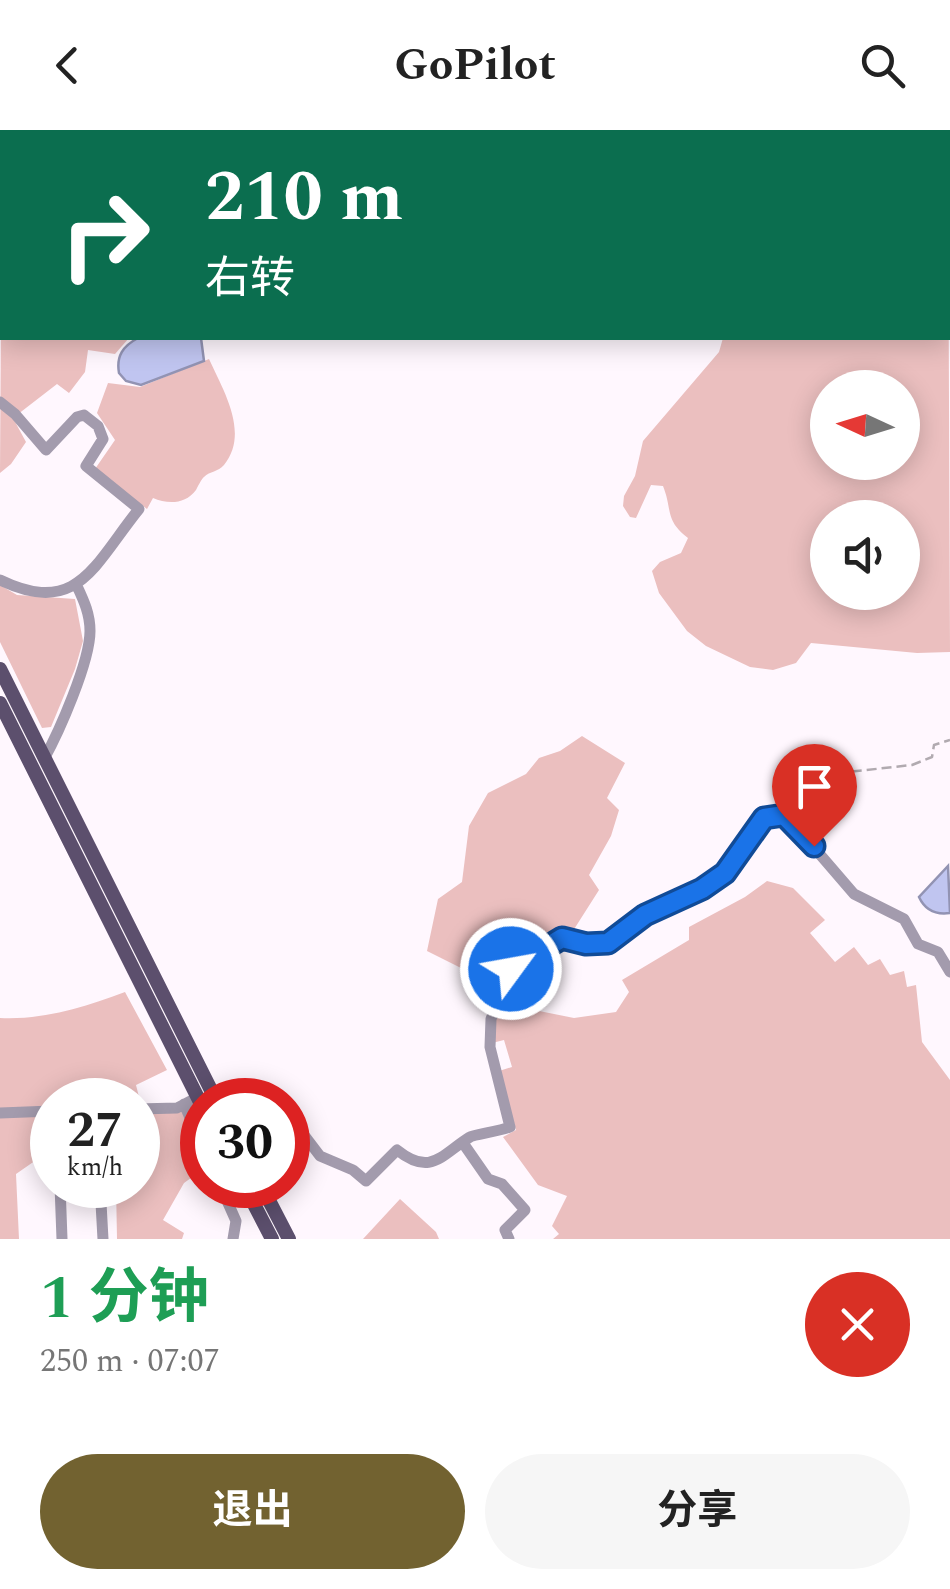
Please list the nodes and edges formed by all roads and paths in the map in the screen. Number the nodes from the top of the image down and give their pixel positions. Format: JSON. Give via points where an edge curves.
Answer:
{"nodes":[{"id":1,"x":0,"y":402,"type":"edge"},
{"id":2,"x":0,"y":580,"type":"edge"},
{"id":3,"x":77,"y":586,"type":"junction"},
{"id":4,"x":0,"y":669,"type":"edge"},
{"id":5,"x":0,"y":703,"type":"edge"},
{"id":6,"x":950,"y":740,"type":"edge"},
{"id":7,"x":44,"y":759,"type":"junction"},
{"id":8,"x":764,"y":818,"type":"junction"},
{"id":9,"x":950,"y":972,"type":"edge"},
{"id":10,"x":191,"y":1078,"type":"edge"},
{"id":11,"x":192,"y":1078,"type":"edge"},
{"id":12,"x":30,"y":1112,"type":"edge"},
{"id":13,"x":0,"y":1113,"type":"edge"},
{"id":14,"x":310,"y":1143,"type":"edge"},
{"id":15,"x":463,"y":1144,"type":"junction"},
{"id":16,"x":61,"y":1208,"type":"edge"},
{"id":17,"x":101,"y":1208,"type":"edge"},
{"id":18,"x":231,"y":1208,"type":"edge"},
{"id":19,"x":256,"y":1208,"type":"edge"},
{"id":20,"x":273,"y":1208,"type":"edge"},
{"id":21,"x":62,"y":1239,"type":"edge"},
{"id":22,"x":102,"y":1239,"type":"edge"},
{"id":23,"x":232,"y":1239,"type":"edge"},
{"id":24,"x":272,"y":1239,"type":"edge"},
{"id":25,"x":289,"y":1239,"type":"edge"},
{"id":26,"x":508,"y":1239,"type":"edge"}],
"edges":[{"from":1,"to":3,"type":"street","via":[[46,450],[78,417],[94,420],[104,440],[86,466],[139,508]]},
{"from":2,"to":3,"type":"street","via":[[42,594]]},
{"from":3,"to":7,"type":"street","via":[[90,619],[89,647]]},
{"from":4,"to":7,"type":"main road"},
{"from":5,"to":10,"type":"main road"},
{"from":6,"to":8,"type":"path","via":[[934,745],[932,757],[919,763],[848,772]]},
{"from":7,"to":11,"type":"main road"},
{"from":8,"to":9,"type":"street","via":[[787,817],[854,894],[902,917],[918,944],[938,952]]},
{"from":8,"to":15,"type":"street","via":[[725,873],[702,889],[645,915],[608,943],[562,938],[511,969],[489,1036],[511,1124]]},
{"from":12,"to":13,"type":"street"},
{"from":14,"to":15,"type":"street","via":[[320,1156],[366,1181],[397,1150],[422,1164]]},
{"from":15,"to":26,"type":"street","via":[[488,1179],[502,1184],[525,1210],[505,1230]]},
{"from":16,"to":21,"type":"street"},
{"from":17,"to":22,"type":"street"},
{"from":18,"to":23,"type":"street"},
{"from":19,"to":24,"type":"main road"},
{"from":20,"to":25,"type":"main road"}]}
